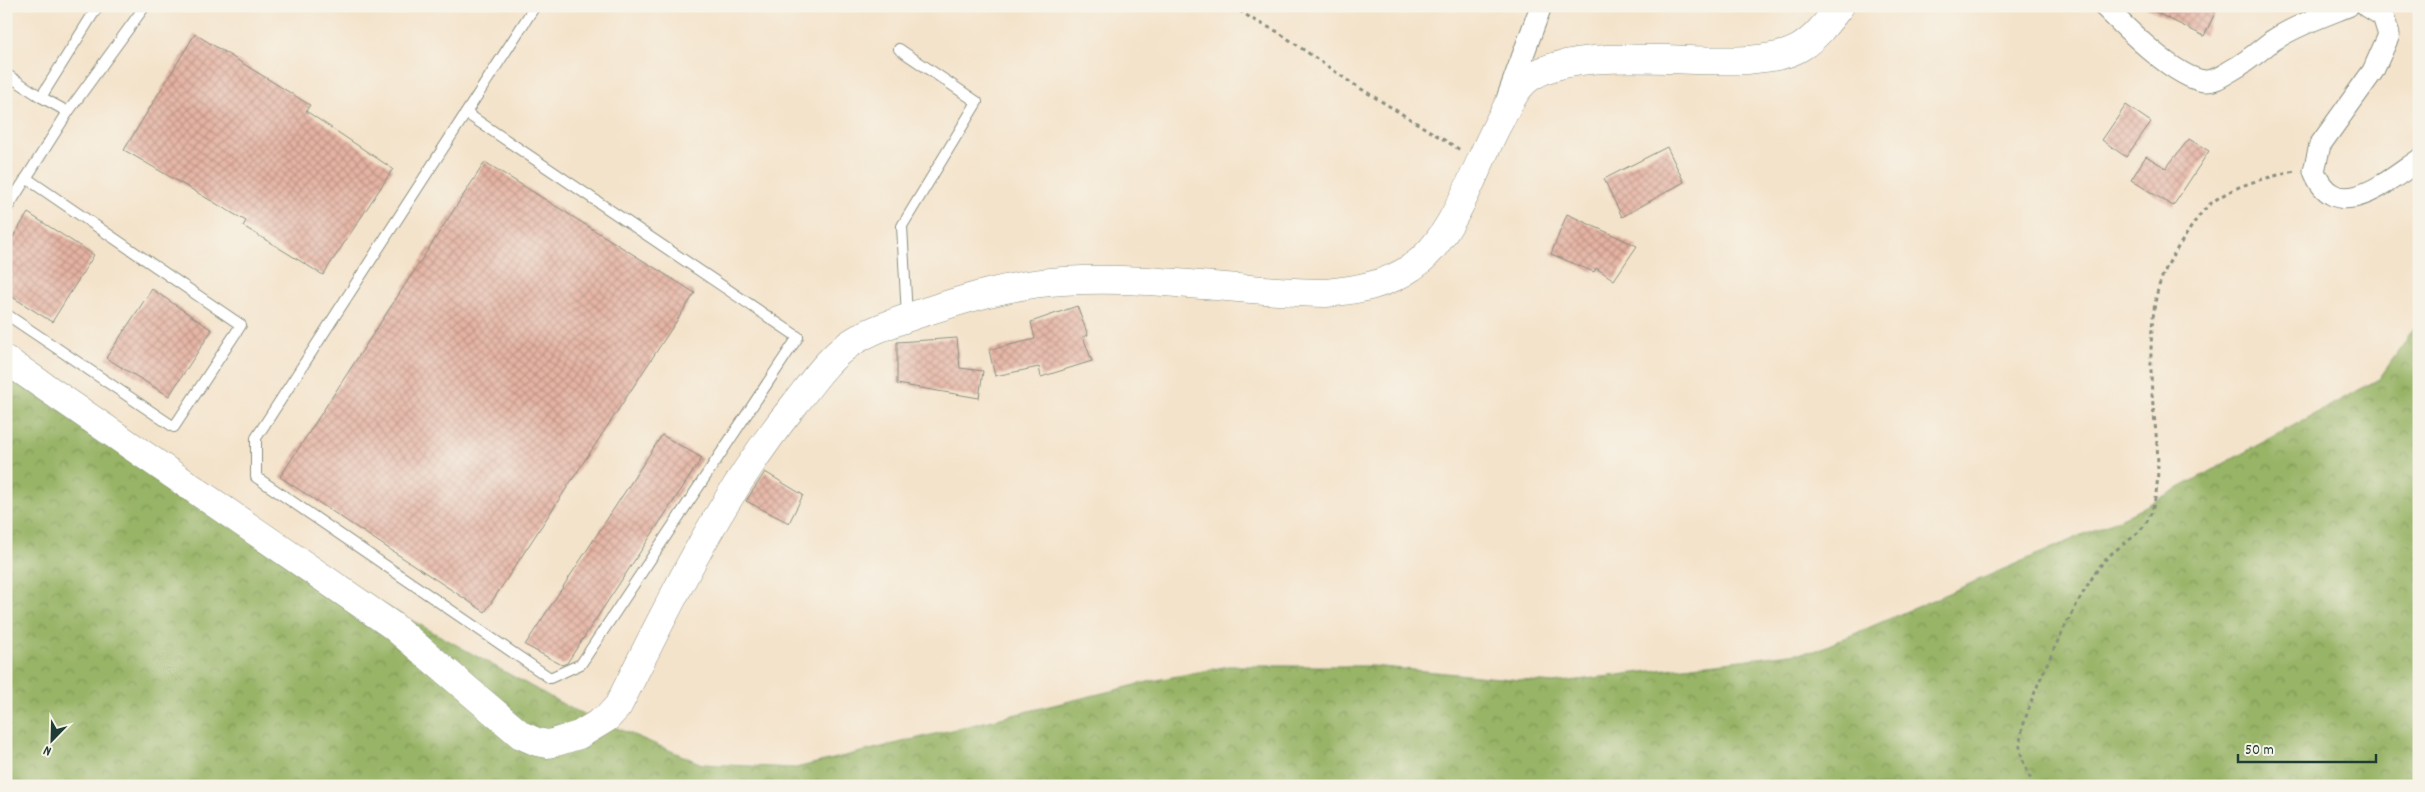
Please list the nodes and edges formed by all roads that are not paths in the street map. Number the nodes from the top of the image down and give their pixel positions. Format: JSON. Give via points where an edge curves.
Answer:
{"nodes":[{"id":1,"x":98,"y":6,"type":"edge"},
{"id":2,"x":145,"y":6,"type":"edge"},
{"id":3,"x":535,"y":6,"type":"edge"},
{"id":4,"x":1541,"y":6,"type":"edge"},
{"id":5,"x":1840,"y":6,"type":"edge"},
{"id":6,"x":2104,"y":6,"type":"edge"},
{"id":7,"x":2348,"y":6,"type":"edge"},
{"id":8,"x":2367,"y":6,"type":"edge"},
{"id":9,"x":899,"y":49,"type":"dead end"},
{"id":10,"x":6,"y":74,"type":"edge"},
{"id":11,"x":41,"y":96,"type":"junction"},
{"id":12,"x":68,"y":112,"type":"junction"},
{"id":13,"x":466,"y":113,"type":"junction"},
{"id":14,"x":1496,"y":127,"type":"junction"},
{"id":15,"x":2419,"y":160,"type":"edge"},
{"id":16,"x":26,"y":178,"type":"junction"},
{"id":17,"x":6,"y":210,"type":"edge"},
{"id":18,"x":6,"y":314,"type":"edge"},
{"id":19,"x":907,"y":318,"type":"junction"},
{"id":20,"x":6,"y":360,"type":"edge"}],
"edges":[{"from":1,"to":11,"type":"lane"},
{"from":2,"to":12,"type":"lane"},
{"from":3,"to":13,"type":"lane"},
{"from":4,"to":14,"type":"street"},
{"from":5,"to":14,"type":"street","via":[[1802,46],[1776,56],[1735,60],[1607,60],[1579,62],[1544,71],[1534,75],[1514,94]]},
{"from":6,"to":7,"type":"street","via":[[2171,65],[2206,81],[2215,80],[2240,66],[2274,40],[2298,27]]},
{"from":8,"to":15,"type":"street","via":[[2383,16],[2389,35],[2373,72],[2326,136],[2314,172],[2323,189],[2345,199],[2354,198]]},
{"from":9,"to":19,"type":"lane","via":[[977,102],[902,226]]},
{"from":10,"to":11,"type":"lane"},
{"from":11,"to":12,"type":"lane"},
{"from":12,"to":16,"type":"lane"},
{"from":13,"to":13,"type":"lane","via":[[256,438],[256,477],[550,678],[581,664],[798,337]]},
{"from":14,"to":19,"type":"street","via":[[1449,225],[1431,251],[1412,268],[1384,282],[1352,290],[1300,293],[1119,280],[1064,281],[994,290]]},
{"from":16,"to":17,"type":"lane"},
{"from":16,"to":18,"type":"lane","via":[[241,325],[174,427]]},
{"from":19,"to":20,"type":"street","via":[[860,337],[843,349],[814,380],[778,424],[696,552],[618,706],[607,718],[579,735],[548,744],[522,735],[393,626]]}]}
